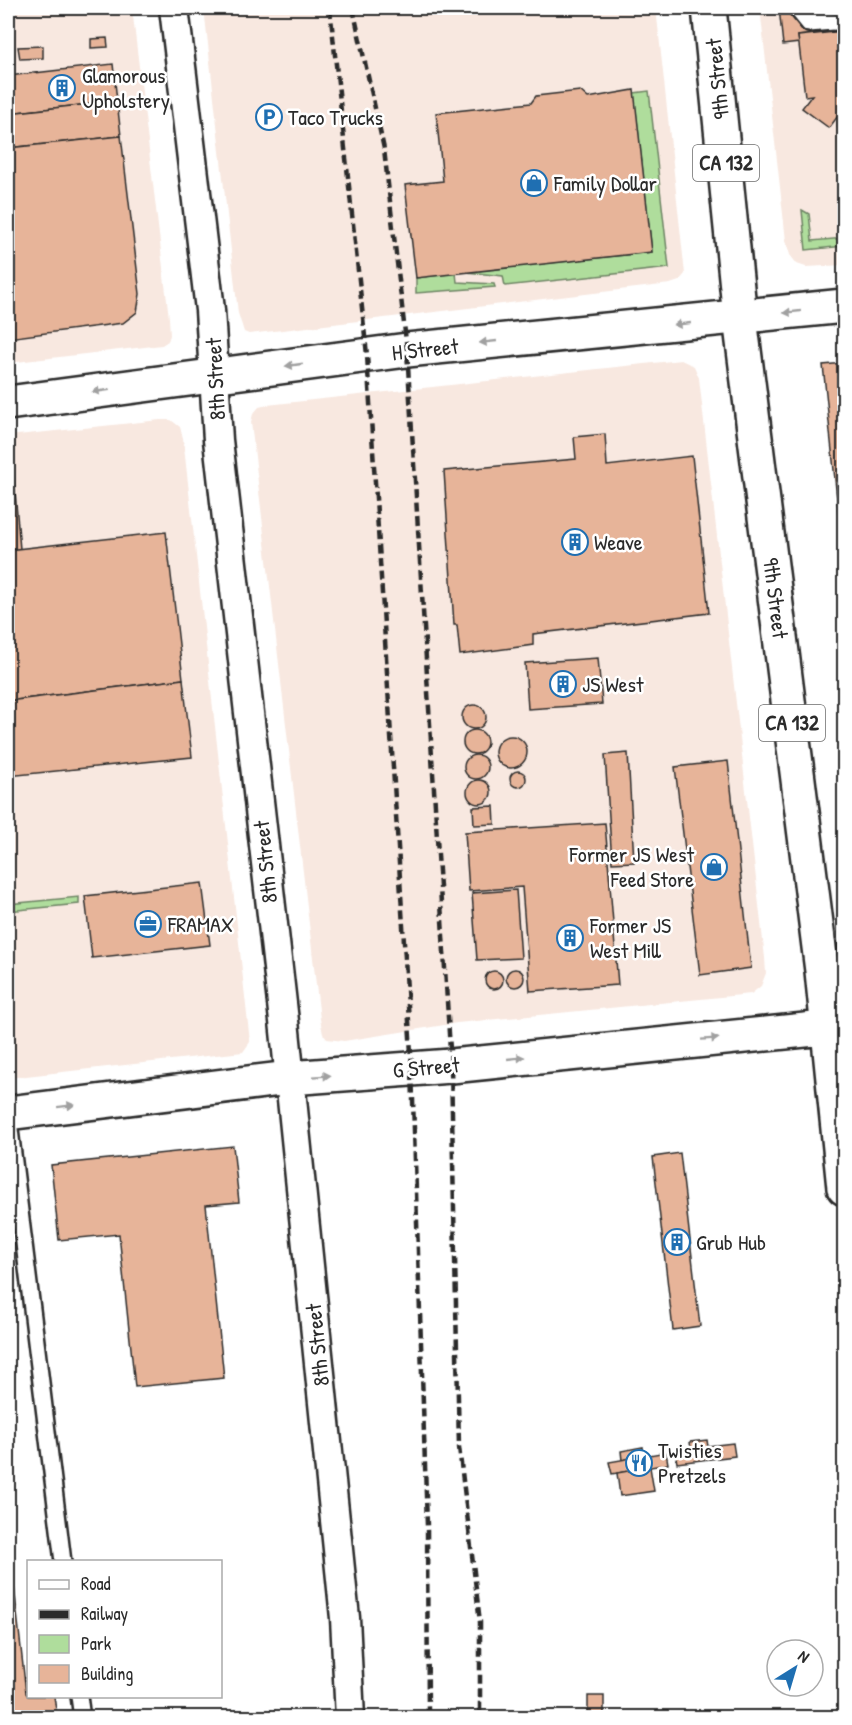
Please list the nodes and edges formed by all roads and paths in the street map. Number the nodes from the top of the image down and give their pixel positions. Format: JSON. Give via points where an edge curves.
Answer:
{"nodes":[{"id":1,"x":174,"y":8,"type":"edge"},
{"id":2,"x":709,"y":8,"type":"edge"},
{"id":3,"x":796,"y":8,"type":"edge"},
{"id":4,"x":813,"y":8,"type":"edge"},
{"id":5,"x":840,"y":16,"type":"edge"},
{"id":6,"x":844,"y":306,"type":"edge"},
{"id":7,"x":740,"y":318,"type":"junction"},
{"id":8,"x":215,"y":376,"type":"junction"},
{"id":9,"x":8,"y":403,"type":"edge"},
{"id":10,"x":837,"y":1027,"type":"edge"},
{"id":11,"x":289,"y":1078,"type":"junction"},
{"id":12,"x":8,"y":1113,"type":"edge"},
{"id":13,"x":844,"y":1188,"type":"edge"},
{"id":14,"x":63,"y":1560,"type":"edge"},
{"id":15,"x":79,"y":1698,"type":"edge"},
{"id":16,"x":82,"y":1718,"type":"edge"},
{"id":17,"x":350,"y":1718,"type":"edge"}],
"edges":[{"from":1,"to":8,"type":"street","name":"8th Street"},
{"from":2,"to":7,"type":"main road","name":"9th Street","number":"CA 132"},
{"from":3,"to":5,"type":"lane","via":[[809,24]]},
{"from":4,"to":5,"type":"lane","via":[[825,19]]},
{"from":6,"to":7,"type":"main road","name":"H Street","one_way":true},
{"from":7,"to":8,"type":"main road","name":"H Street","one_way":true,"via":[[407,350]]},
{"from":7,"to":10,"type":"main road","name":"9th Street","number":"CA 132"},
{"from":8,"to":9,"type":"main road","name":"H Street","one_way":true},
{"from":8,"to":11,"type":"street","name":"8th Street","via":[[218,440]]},
{"from":11,"to":10,"type":"main road","name":"G Street","one_way":true},
{"from":10,"to":13,"type":"main road","name":"9th Street","number":"CA 132"},
{"from":12,"to":11,"type":"main road","name":"G Street","one_way":true},
{"from":11,"to":17,"type":"street","name":"8th Street","via":[[345,1618]]},
{"from":12,"to":14,"type":"lane"},
{"from":15,"to":16,"type":"lane"}]}
